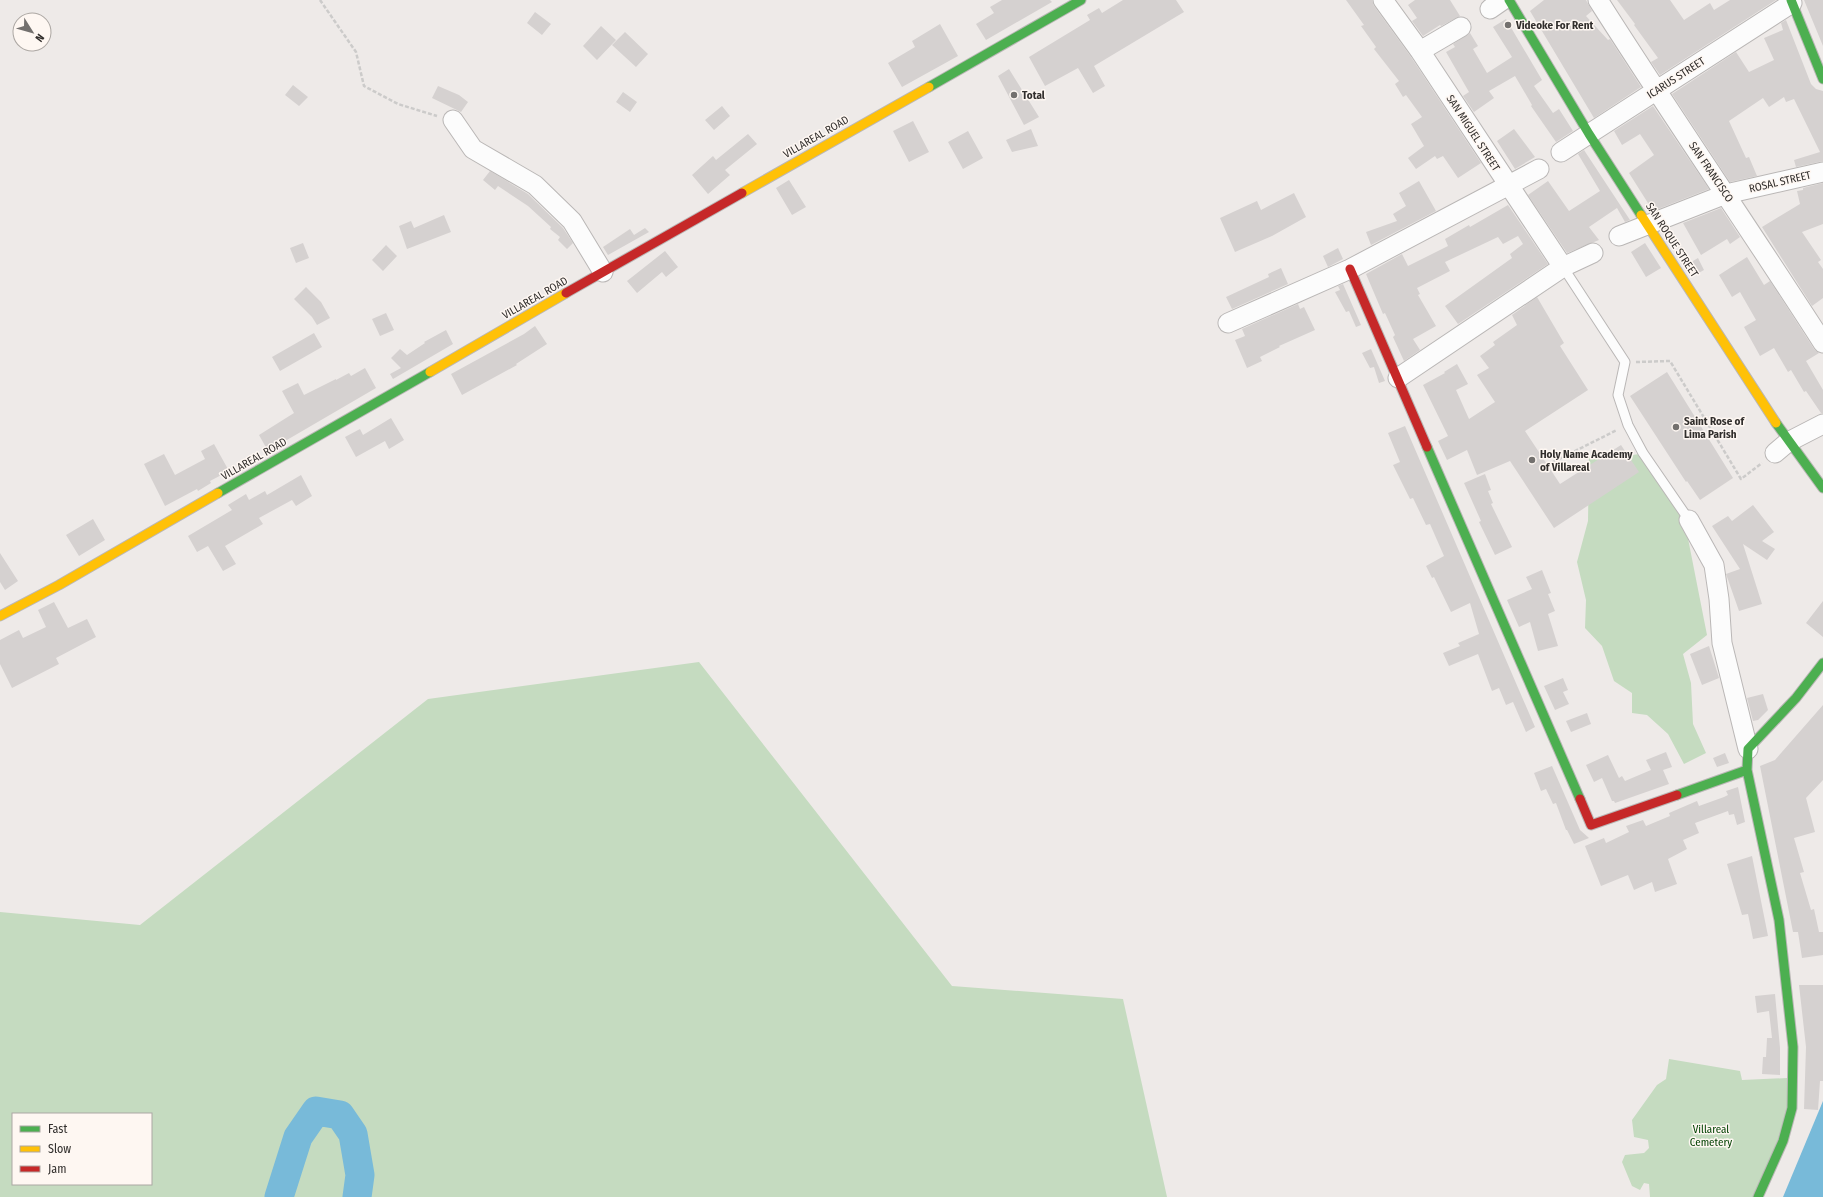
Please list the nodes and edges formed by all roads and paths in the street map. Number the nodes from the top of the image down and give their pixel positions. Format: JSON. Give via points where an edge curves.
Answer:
{"nodes":[{"id":1,"x":320,"y":0,"type":"edge"},
{"id":2,"x":1081,"y":0,"type":"edge"},
{"id":3,"x":1383,"y":0,"type":"edge"},
{"id":4,"x":1509,"y":0,"type":"edge"},
{"id":5,"x":1598,"y":0,"type":"edge"},
{"id":6,"x":1792,"y":2,"type":"edge"},
{"id":7,"x":1461,"y":27,"type":"dead end"},
{"id":8,"x":1420,"y":51,"type":"junction"},
{"id":9,"x":1823,"y":79,"type":"edge"},
{"id":10,"x":1656,"y":91,"type":"junction"},
{"id":11,"x":454,"y":120,"type":"joint"},
{"id":12,"x":1589,"y":134,"type":"junction"},
{"id":13,"x":1561,"y":152,"type":"dead end"},
{"id":14,"x":1539,"y":169,"type":"dead end"},
{"id":15,"x":1823,"y":172,"type":"edge"},
{"id":16,"x":1508,"y":186,"type":"junction"},
{"id":17,"x":1726,"y":194,"type":"junction"},
{"id":18,"x":1646,"y":224,"type":"junction"},
{"id":19,"x":1619,"y":236,"type":"dead end"},
{"id":20,"x":1593,"y":253,"type":"dead end"},
{"id":21,"x":1563,"y":267,"type":"junction"},
{"id":22,"x":1350,"y":269,"type":"junction"},
{"id":23,"x":603,"y":272,"type":"junction"},
{"id":24,"x":1228,"y":323,"type":"dead end"},
{"id":25,"x":1822,"y":340,"type":"edge"},
{"id":26,"x":1625,"y":362,"type":"junction"},
{"id":27,"x":1398,"y":378,"type":"junction"},
{"id":28,"x":1628,"y":424,"type":"junction"},
{"id":29,"x":1823,"y":424,"type":"edge"},
{"id":30,"x":1781,"y":448,"type":"junction"},
{"id":31,"x":1553,"y":462,"type":"dead end"},
{"id":32,"x":1823,"y":488,"type":"edge"},
{"id":33,"x":1690,"y":520,"type":"joint"},
{"id":34,"x":0,"y":616,"type":"edge"},
{"id":35,"x":1823,"y":663,"type":"edge"},
{"id":36,"x":1748,"y":749,"type":"junction"},
{"id":37,"x":1747,"y":770,"type":"junction"},
{"id":38,"x":1758,"y":1197,"type":"edge"}],
"edges":[{"from":1,"to":11,"type":"path","via":[[356,52],[364,86],[398,104]]},
{"from":2,"to":23,"type":"street","name":"VILLAREAL ROAD"},
{"from":3,"to":8,"type":"street","name":"SAN MIGUEL STREET"},
{"from":4,"to":12,"type":"street","name":"SAN ROQUE STREET"},
{"from":5,"to":10,"type":"street","name":"SAN FRANCISCO"},
{"from":6,"to":9,"type":"street"},
{"from":6,"to":10,"type":"street","name":"ICARUS STREET"},
{"from":7,"to":8,"type":"street"},
{"from":8,"to":16,"type":"street","name":"SAN MIGUEL STREET"},
{"from":10,"to":12,"type":"street","name":"ICARUS STREET"},
{"from":10,"to":17,"type":"street","name":"SAN FRANCISCO"},
{"from":11,"to":23,"type":"street","via":[[473,150],[535,185],[572,221]]},
{"from":12,"to":13,"type":"street","name":"ICARUS STREET"},
{"from":12,"to":18,"type":"street","name":"SAN ROQUE STREET"},
{"from":14,"to":16,"type":"street"},
{"from":15,"to":17,"type":"street","name":"ROSAL STREET"},
{"from":16,"to":21,"type":"street","name":"SAN MIGUEL STREET"},
{"from":16,"to":22,"type":"street"},
{"from":17,"to":18,"type":"street","name":"ROSAL STREET"},
{"from":17,"to":25,"type":"street","name":"SAN FRANCISCO"},
{"from":18,"to":19,"type":"street","name":"ROSAL STREET"},
{"from":18,"to":30,"type":"street","name":"SAN ROQUE STREET"},
{"from":20,"to":21,"type":"street"},
{"from":21,"to":26,"type":"lane"},
{"from":21,"to":27,"type":"street"},
{"from":22,"to":24,"type":"street"},
{"from":22,"to":27,"type":"street"},
{"from":23,"to":34,"type":"street","name":"VILLAREAL ROAD","via":[[66,581]]},
{"from":26,"to":28,"type":"lane","via":[[1618,395]]},
{"from":26,"to":30,"type":"path","via":[[1670,361],[1741,479]]},
{"from":27,"to":37,"type":"street","via":[[1591,825]]},
{"from":28,"to":31,"type":"path"},
{"from":28,"to":33,"type":"lane","via":[[1643,453]]},
{"from":29,"to":30,"type":"street"},
{"from":30,"to":32,"type":"street","name":"SAN ROQUE STREET"},
{"from":33,"to":36,"type":"street","via":[[1714,565],[1722,643]]},
{"from":35,"to":36,"type":"street","via":[[1796,698]]},
{"from":36,"to":37,"type":"street"},
{"from":37,"to":38,"type":"street","via":[[1779,920],[1793,1046],[1792,1108],[1783,1141]]}]}
